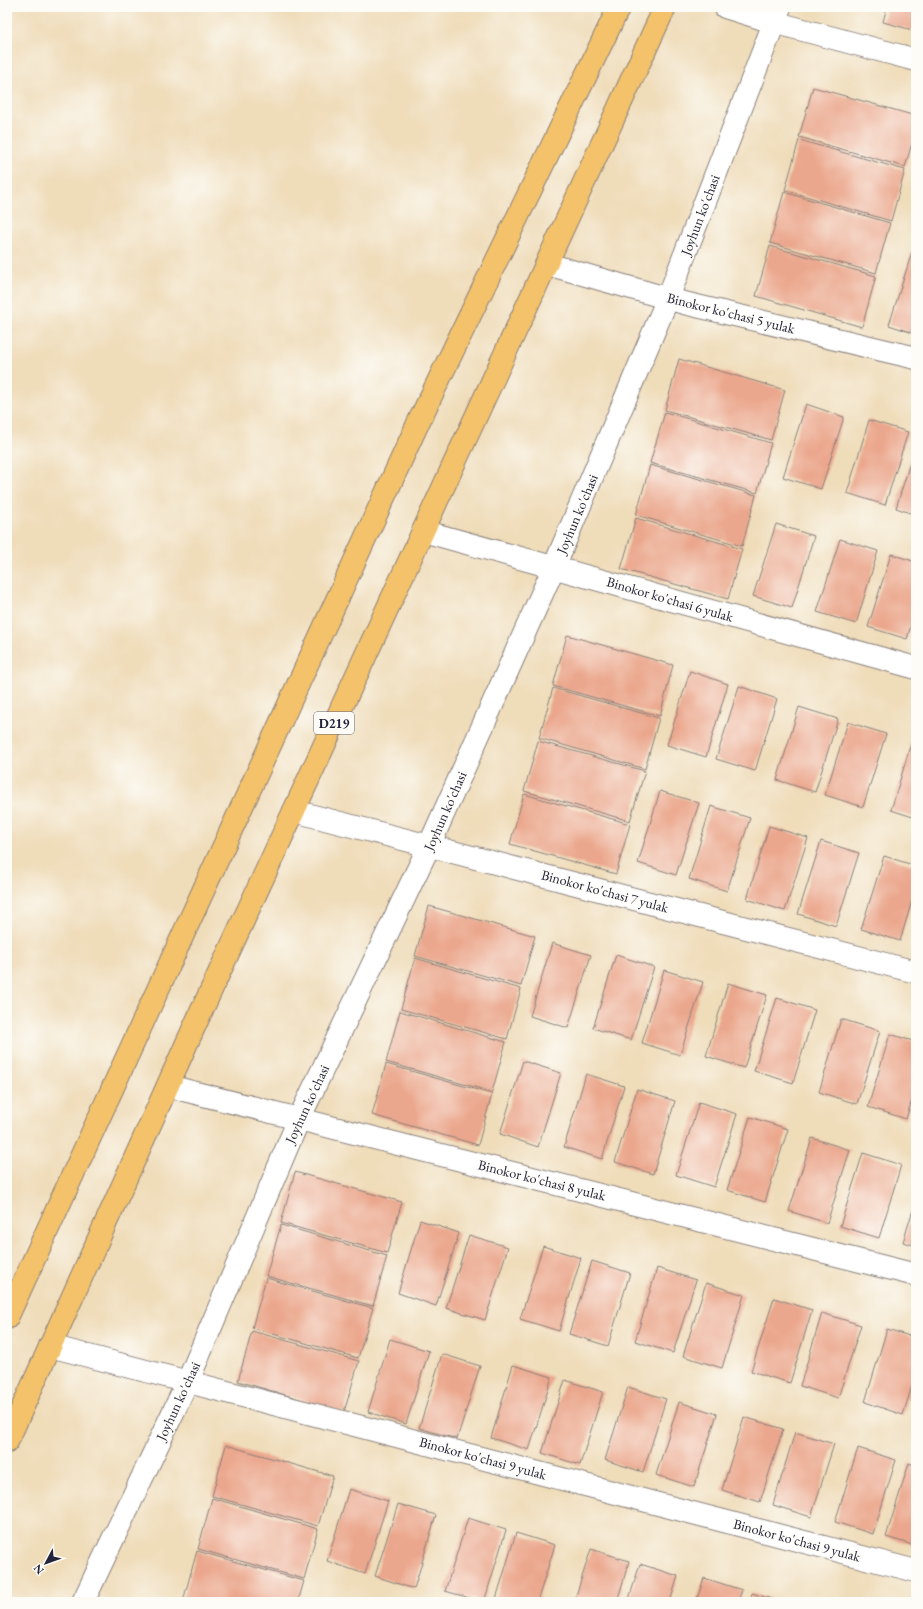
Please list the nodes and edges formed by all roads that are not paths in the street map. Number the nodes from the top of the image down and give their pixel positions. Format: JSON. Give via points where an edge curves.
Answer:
{"nodes":[{"id":1,"x":619,"y":7,"type":"edge"},
{"id":2,"x":665,"y":7,"type":"edge"},
{"id":3,"x":725,"y":7,"type":"edge"},
{"id":4,"x":776,"y":14,"type":"edge"},
{"id":5,"x":916,"y":60,"type":"edge"},
{"id":6,"x":547,"y":264,"type":"junction"},
{"id":7,"x":668,"y":298,"type":"junction"},
{"id":8,"x":916,"y":358,"type":"edge"},
{"id":9,"x":423,"y":531,"type":"junction"},
{"id":10,"x":554,"y":568,"type":"junction"},
{"id":11,"x":916,"y":668,"type":"edge"},
{"id":12,"x":294,"y":811,"type":"junction"},
{"id":13,"x":430,"y":846,"type":"junction"},
{"id":14,"x":916,"y":972,"type":"edge"},
{"id":15,"x":168,"y":1086,"type":"junction"},
{"id":16,"x":299,"y":1119,"type":"junction"},
{"id":17,"x":916,"y":1275,"type":"edge"},
{"id":18,"x":7,"y":1318,"type":"edge"},
{"id":19,"x":50,"y":1346,"type":"junction"},
{"id":20,"x":188,"y":1381,"type":"junction"},
{"id":21,"x":7,"y":1442,"type":"edge"},
{"id":22,"x":916,"y":1571,"type":"edge"},
{"id":23,"x":83,"y":1602,"type":"edge"}],
"edges":[{"from":1,"to":18,"type":"main road","via":[[419,421]]},
{"from":2,"to":6,"type":"main road","number":"D219"},
{"from":3,"to":4,"type":"street"},
{"from":4,"to":5,"type":"street"},
{"from":4,"to":7,"type":"street","name":"Joyhun ko'chasi"},
{"from":6,"to":7,"type":"street","name":"Binokor ko'chasi 5 yulak"},
{"from":6,"to":9,"type":"main road","number":"D219"},
{"from":7,"to":8,"type":"street","name":"Binokor ko'chasi 5 yulak"},
{"from":7,"to":10,"type":"street","name":"Joyhun ko'chasi"},
{"from":9,"to":10,"type":"street","name":"Binokor ko'chasi 6 yulak"},
{"from":9,"to":12,"type":"main road","number":"D219"},
{"from":10,"to":11,"type":"street","name":"Binokor ko'chasi 6 yulak"},
{"from":10,"to":13,"type":"street","name":"Joyhun ko'chasi"},
{"from":12,"to":13,"type":"street","name":"Binokor ko'chasi 7 yulak"},
{"from":12,"to":15,"type":"main road","number":"D219"},
{"from":13,"to":14,"type":"street","name":"Binokor ko'chasi 7 yulak"},
{"from":13,"to":16,"type":"street","name":"Joyhun ko'chasi"},
{"from":15,"to":16,"type":"street","name":"Binokor ko'chasi 8 yulak"},
{"from":15,"to":19,"type":"main road","number":"D219"},
{"from":16,"to":17,"type":"street","name":"Binokor ko'chasi 8 yulak"},
{"from":16,"to":20,"type":"street","name":"Joyhun ko'chasi"},
{"from":19,"to":20,"type":"street","name":"Binokor ko'chasi 9 yulak"},
{"from":19,"to":21,"type":"main road","number":"D219"},
{"from":20,"to":22,"type":"street","name":"Binokor ko'chasi 9 yulak"},
{"from":20,"to":23,"type":"street","name":"Joyhun ko'chasi"}]}
